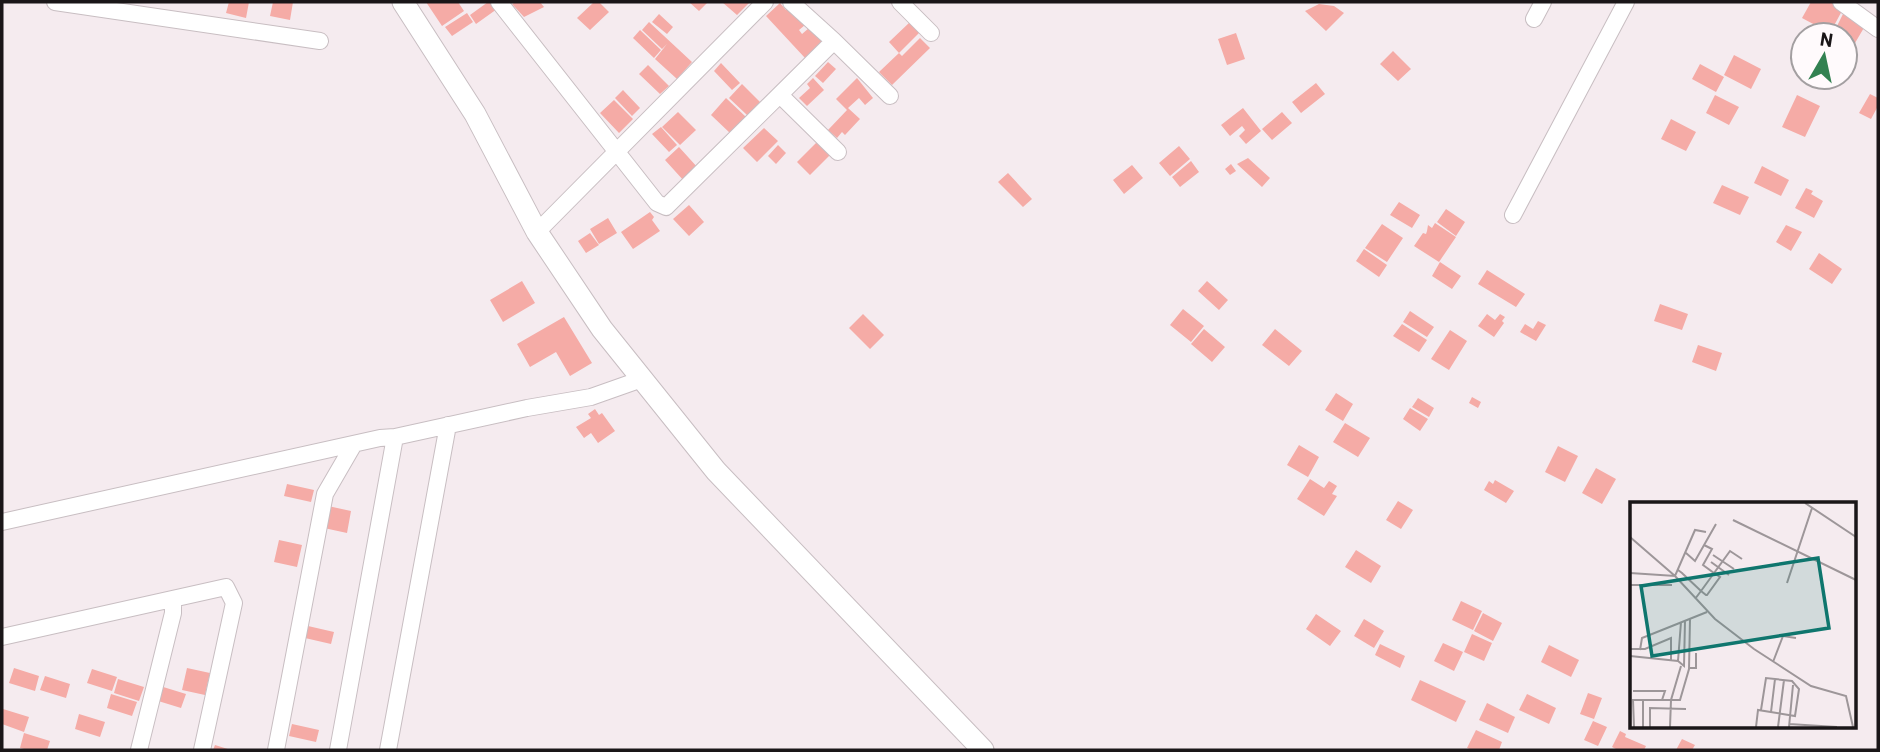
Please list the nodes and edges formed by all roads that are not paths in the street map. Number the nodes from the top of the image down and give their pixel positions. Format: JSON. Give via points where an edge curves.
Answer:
{"nodes":[{"id":1,"x":55,"y":2,"type":"edge"},
{"id":2,"x":404,"y":2,"type":"edge"},
{"id":3,"x":499,"y":2,"type":"edge"},
{"id":4,"x":765,"y":2,"type":"edge"},
{"id":5,"x":791,"y":2,"type":"edge"},
{"id":6,"x":900,"y":2,"type":"edge"},
{"id":7,"x":1543,"y":2,"type":"edge"},
{"id":8,"x":1626,"y":2,"type":"edge"},
{"id":9,"x":1841,"y":2,"type":"edge"},
{"id":10,"x":1534,"y":19,"type":"dead end"},
{"id":11,"x":1878,"y":29,"type":"edge"},
{"id":12,"x":931,"y":33,"type":"dead end"},
{"id":13,"x":320,"y":41,"type":"dead end"},
{"id":14,"x":834,"y":41,"type":"junction"},
{"id":15,"x":780,"y":94,"type":"junction"},
{"id":16,"x":890,"y":96,"type":"dead end"},
{"id":17,"x":618,"y":151,"type":"junction"},
{"id":18,"x":838,"y":152,"type":"dead end"},
{"id":19,"x":1513,"y":215,"type":"dead end"},
{"id":20,"x":537,"y":232,"type":"junction"},
{"id":21,"x":642,"y":379,"type":"junction"},
{"id":22,"x":448,"y":425,"type":"junction"},
{"id":23,"x":396,"y":437,"type":"junction"},
{"id":24,"x":354,"y":444,"type":"junction"},
{"id":25,"x":2,"y":522,"type":"edge"},
{"id":26,"x":173,"y":600,"type":"junction"},
{"id":27,"x":2,"y":637,"type":"edge"},
{"id":28,"x":139,"y":750,"type":"edge"},
{"id":29,"x":202,"y":750,"type":"edge"},
{"id":30,"x":276,"y":750,"type":"edge"},
{"id":31,"x":338,"y":750,"type":"edge"},
{"id":32,"x":388,"y":750,"type":"edge"},
{"id":33,"x":983,"y":750,"type":"edge"}],
"edges":[{"from":1,"to":13,"type":"street"},
{"from":2,"to":20,"type":"street","via":[[475,114]]},
{"from":3,"to":17,"type":"street"},
{"from":4,"to":17,"type":"street"},
{"from":5,"to":14,"type":"street"},
{"from":6,"to":12,"type":"street"},
{"from":7,"to":10,"type":"street"},
{"from":8,"to":19,"type":"street"},
{"from":9,"to":11,"type":"street"},
{"from":14,"to":15,"type":"street"},
{"from":14,"to":16,"type":"street"},
{"from":15,"to":17,"type":"street","via":[[666,207],[657,203]]},
{"from":15,"to":18,"type":"street"},
{"from":17,"to":20,"type":"street"},
{"from":20,"to":21,"type":"street"},
{"from":21,"to":22,"type":"street","via":[[592,397]]},
{"from":21,"to":33,"type":"street","via":[[716,471]]},
{"from":22,"to":23,"type":"street"},
{"from":22,"to":32,"type":"street"},
{"from":23,"to":24,"type":"street"},
{"from":23,"to":31,"type":"street"},
{"from":24,"to":25,"type":"street"},
{"from":24,"to":30,"type":"street","via":[[325,494]]},
{"from":26,"to":27,"type":"street"},
{"from":26,"to":28,"type":"street"},
{"from":26,"to":29,"type":"street","via":[[226,587],[234,603]]}]}
